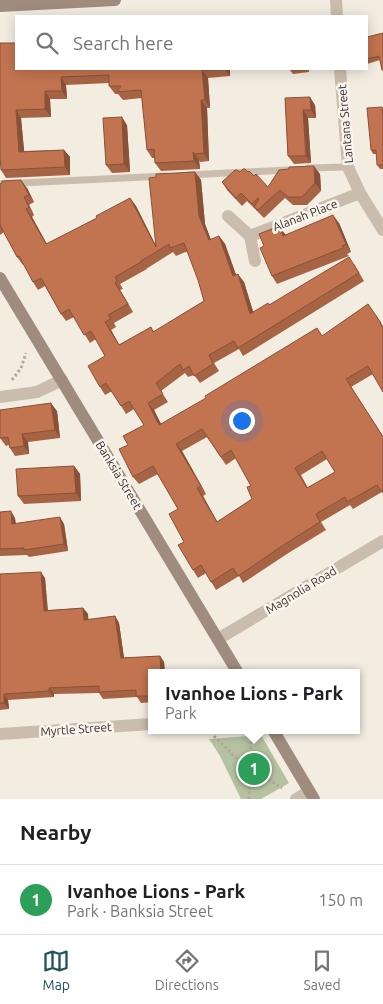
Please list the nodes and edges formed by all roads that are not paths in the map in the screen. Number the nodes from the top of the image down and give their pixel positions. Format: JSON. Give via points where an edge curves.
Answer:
{"nodes":[{"id":1,"x":115,"y":0,"type":"edge"},
{"id":2,"x":336,"y":0,"type":"edge"},
{"id":3,"x":0,"y":6,"type":"edge"},
{"id":4,"x":336,"y":15,"type":"edge"},
{"id":5,"x":340,"y":70,"type":"edge"},
{"id":6,"x":348,"y":167,"type":"junction"},
{"id":7,"x":292,"y":169,"type":"edge"},
{"id":8,"x":301,"y":169,"type":"edge"},
{"id":9,"x":175,"y":175,"type":"edge"},
{"id":10,"x":185,"y":175,"type":"edge"},
{"id":11,"x":0,"y":184,"type":"edge"},
{"id":12,"x":360,"y":193,"type":"junction"},
{"id":13,"x":228,"y":216,"type":"dead end"},
{"id":14,"x":383,"y":230,"type":"edge"},
{"id":15,"x":250,"y":236,"type":"junction"},
{"id":16,"x":255,"y":261,"type":"dead end"},
{"id":17,"x":0,"y":278,"type":"edge"},
{"id":18,"x":62,"y":380,"type":"junction"},
{"id":19,"x":0,"y":397,"type":"edge"},
{"id":20,"x":383,"y":542,"type":"edge"},
{"id":21,"x":218,"y":639,"type":"junction"},
{"id":22,"x":236,"y":669,"type":"edge"},
{"id":23,"x":148,"y":724,"type":"edge"},
{"id":24,"x":0,"y":734,"type":"edge"},
{"id":25,"x":275,"y":734,"type":"edge"},
{"id":26,"x":312,"y":795,"type":"edge"},
{"id":27,"x":296,"y":799,"type":"edge"}],
"edges":[{"from":1,"to":3,"type":"street"},
{"from":2,"to":4,"type":"street"},
{"from":5,"to":6,"type":"street","name":"Lantana Street"},
{"from":6,"to":8,"type":"lane"},
{"from":6,"to":12,"type":"street","name":"Lantana Street"},
{"from":7,"to":10,"type":"lane"},
{"from":9,"to":11,"type":"lane"},
{"from":12,"to":14,"type":"street","name":"Lantana Street"},
{"from":12,"to":15,"type":"street","name":"Alanah Place"},
{"from":13,"to":15,"type":"street"},
{"from":15,"to":16,"type":"street"},
{"from":17,"to":18,"type":"street","name":"Banksia Street"},
{"from":18,"to":19,"type":"street","via":[[37,392]]},
{"from":18,"to":21,"type":"street","name":"Banksia Street"},
{"from":20,"to":21,"type":"street","name":"Magnolia Road"},
{"from":21,"to":22,"type":"street","name":"Banksia Street"},
{"from":23,"to":24,"type":"street","name":"Myrtle Street"},
{"from":25,"to":26,"type":"street"},
{"from":26,"to":27,"type":"street"}]}
